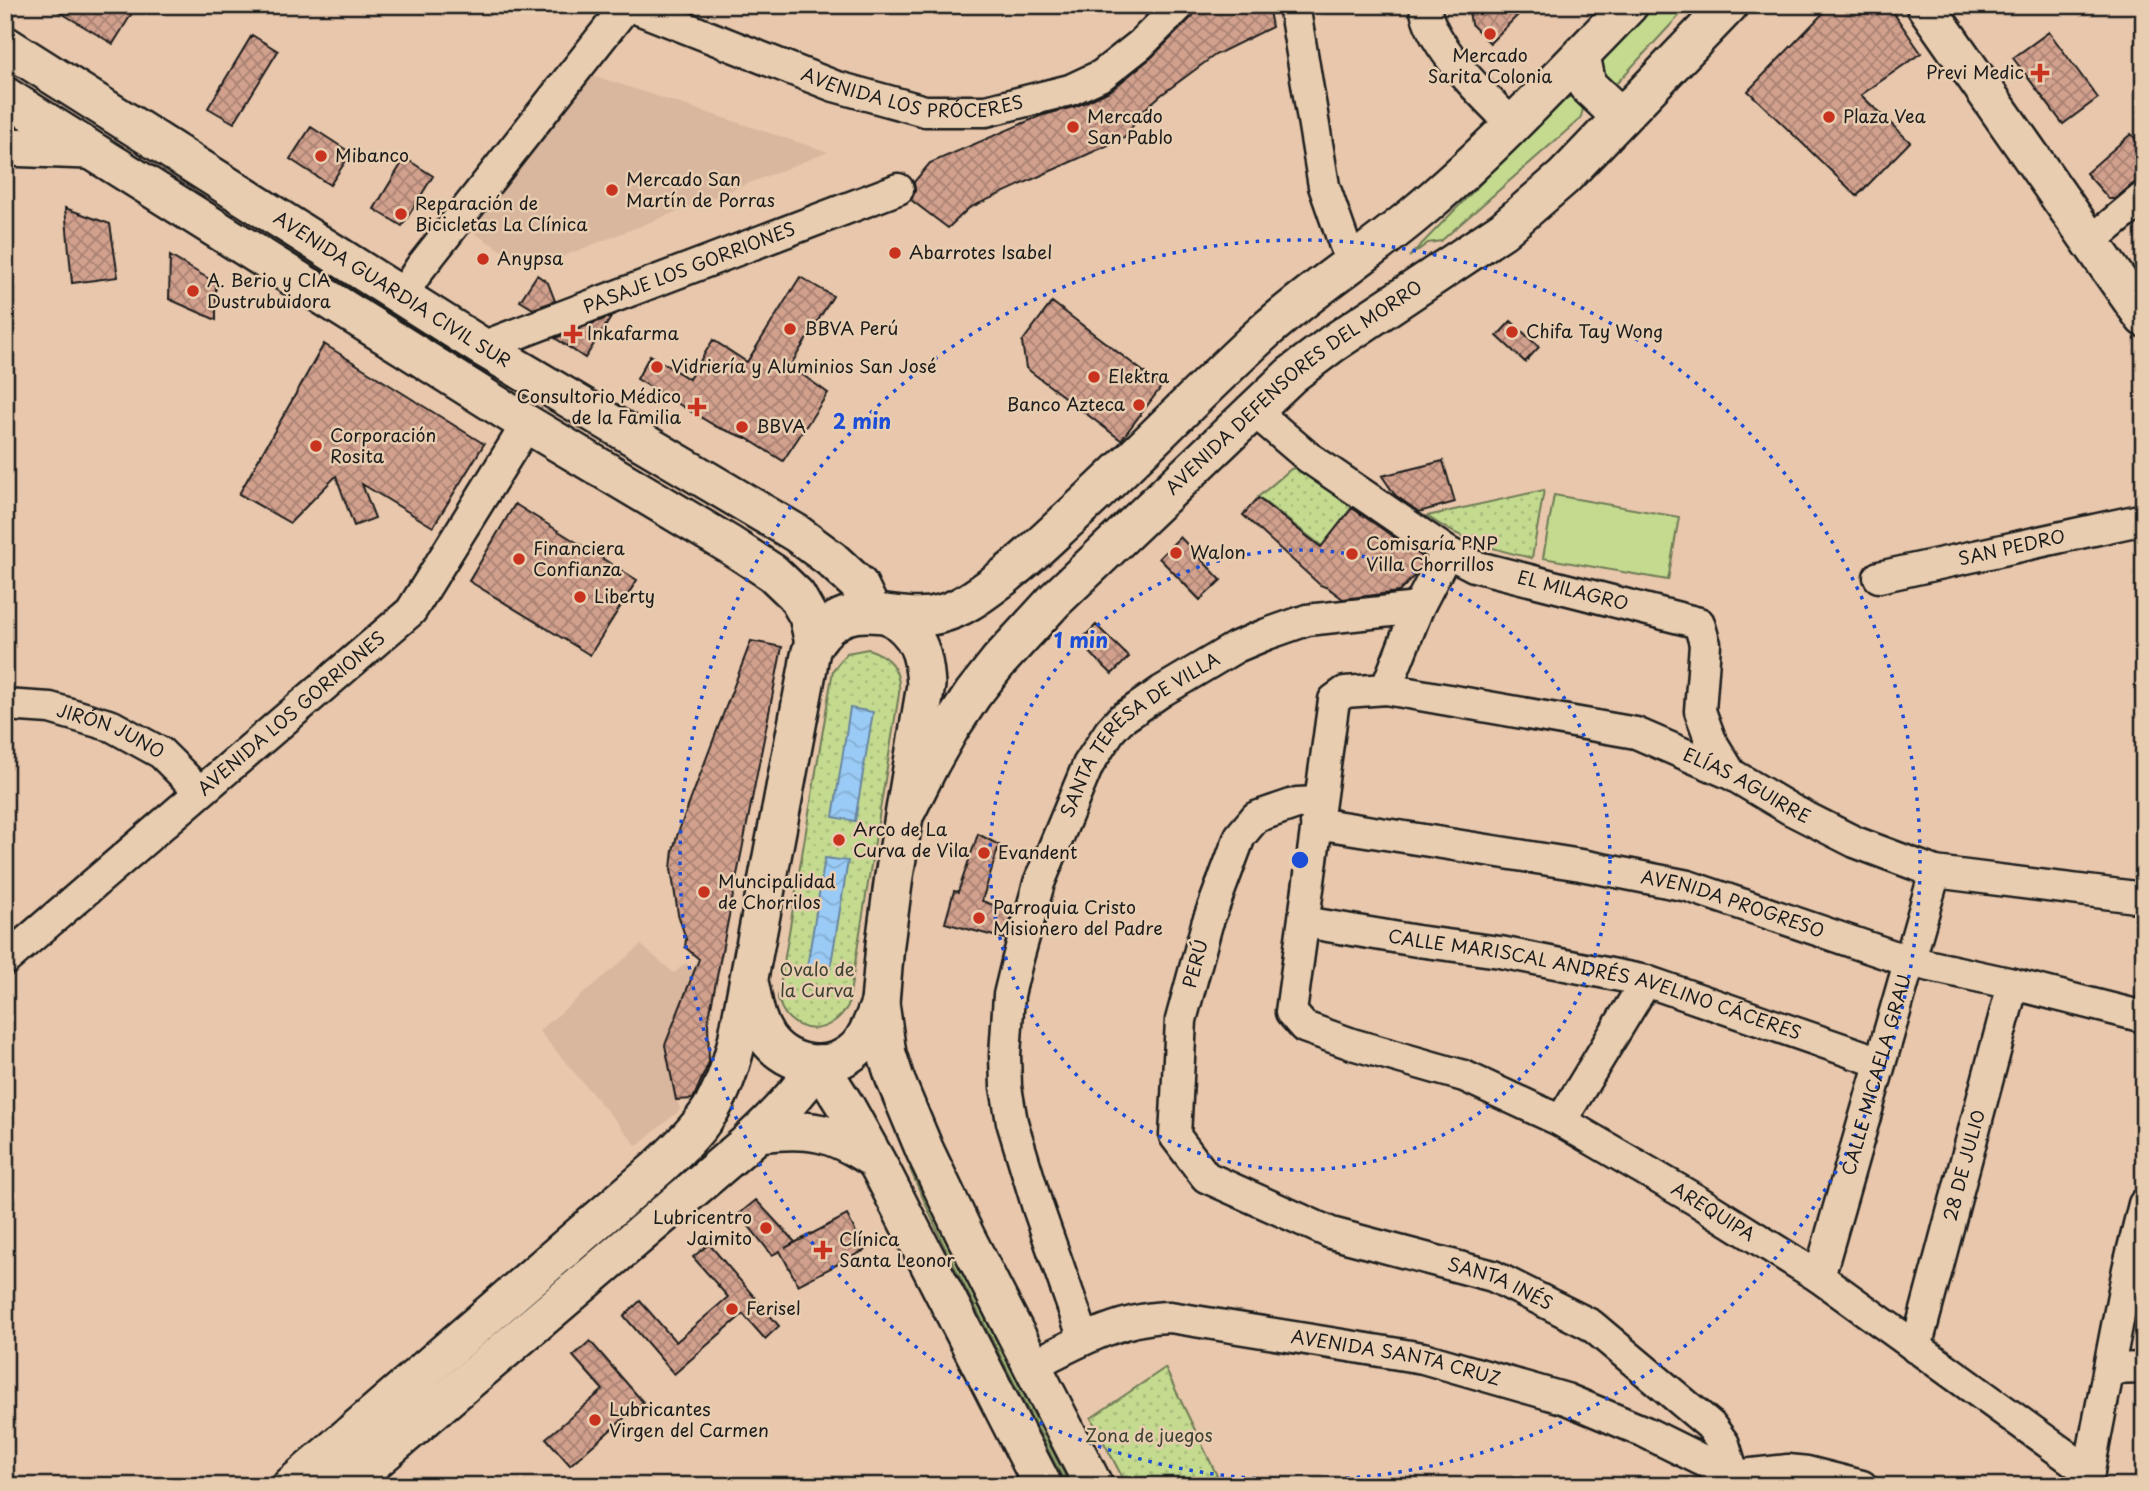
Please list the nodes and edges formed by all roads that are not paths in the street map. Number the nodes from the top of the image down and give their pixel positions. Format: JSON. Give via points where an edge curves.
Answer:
{"nodes":[{"id":1,"x":627,"y":5,"type":"edge"},
{"id":2,"x":1180,"y":5,"type":"edge"},
{"id":3,"x":1294,"y":5,"type":"edge"},
{"id":4,"x":1426,"y":5,"type":"edge"},
{"id":5,"x":1629,"y":5,"type":"edge"},
{"id":6,"x":1728,"y":5,"type":"edge"},
{"id":7,"x":1925,"y":5,"type":"edge"},
{"id":8,"x":5,"y":45,"type":"edge"},
{"id":9,"x":1581,"y":55,"type":"junction"},
{"id":10,"x":5,"y":96,"type":"edge"},
{"id":11,"x":1621,"y":117,"type":"junction"},
{"id":12,"x":1514,"y":125,"type":"junction"},
{"id":13,"x":5,"y":147,"type":"edge"},
{"id":14,"x":92,"y":150,"type":"junction"},
{"id":15,"x":898,"y":189,"type":"dead end"},
{"id":16,"x":2144,"y":197,"type":"edge"},
{"id":17,"x":2090,"y":242,"type":"junction"},
{"id":18,"x":1351,"y":263,"type":"junction"},
{"id":19,"x":402,"y":296,"type":"junction"},
{"id":20,"x":2144,"y":318,"type":"edge"},
{"id":21,"x":482,"y":347,"type":"junction"},
{"id":22,"x":1253,"y":410,"type":"junction"},
{"id":23,"x":527,"y":424,"type":"junction"},
{"id":24,"x":2144,"y":519,"type":"edge"},
{"id":25,"x":1447,"y":552,"type":"junction"},
{"id":26,"x":1879,"y":576,"type":"dead end"},
{"id":27,"x":1418,"y":608,"type":"junction"},
{"id":28,"x":880,"y":614,"type":"junction"},
{"id":29,"x":814,"y":643,"type":"junction"},
{"id":30,"x":1386,"y":689,"type":"junction"},
{"id":31,"x":5,"y":705,"type":"edge"},
{"id":32,"x":1731,"y":774,"type":"junction"},
{"id":33,"x":200,"y":792,"type":"junction"},
{"id":34,"x":907,"y":810,"type":"junction"},
{"id":35,"x":1317,"y":813,"type":"junction"},
{"id":36,"x":1935,"y":872,"type":"junction"},
{"id":37,"x":2144,"y":898,"type":"edge"},
{"id":38,"x":1304,"y":922,"type":"junction"},
{"id":39,"x":5,"y":960,"type":"edge"},
{"id":40,"x":1908,"y":961,"type":"junction"},
{"id":41,"x":748,"y":978,"type":"junction"},
{"id":42,"x":1646,"y":981,"type":"junction"},
{"id":43,"x":2013,"y":984,"type":"junction"},
{"id":44,"x":880,"y":1003,"type":"junction"},
{"id":45,"x":2144,"y":1017,"type":"edge"},
{"id":46,"x":1880,"y":1062,"type":"junction"},
{"id":47,"x":819,"y":1065,"type":"junction"},
{"id":48,"x":1562,"y":1121,"type":"junction"},
{"id":49,"x":759,"y":1133,"type":"junction"},
{"id":50,"x":875,"y":1160,"type":"junction"},
{"id":51,"x":1206,"y":1177,"type":"joint"},
{"id":52,"x":2144,"y":1204,"type":"edge"},
{"id":53,"x":2136,"y":1268,"type":"edge"},
{"id":54,"x":1819,"y":1277,"type":"junction"},
{"id":55,"x":1084,"y":1339,"type":"junction"},
{"id":56,"x":1916,"y":1348,"type":"junction"},
{"id":57,"x":1033,"y":1365,"type":"junction"},
{"id":58,"x":2144,"y":1368,"type":"edge"},
{"id":59,"x":2110,"y":1369,"type":"junction"},
{"id":60,"x":2087,"y":1479,"type":"edge"},
{"id":61,"x":1741,"y":1481,"type":"edge"},
{"id":62,"x":291,"y":1486,"type":"edge"},
{"id":63,"x":345,"y":1486,"type":"edge"},
{"id":64,"x":1044,"y":1486,"type":"edge"},
{"id":65,"x":1094,"y":1486,"type":"edge"},
{"id":66,"x":1862,"y":1486,"type":"edge"}],
"edges":[{"from":1,"to":2,"type":"street","name":"AVENIDA LOS PRÓCERES","via":[[834,86],[925,111],[986,111],[1070,90],[1102,75],[1140,46]]},
{"from":1,"to":19,"type":"street"},
{"from":3,"to":18,"type":"street","via":[[1325,186]]},
{"from":4,"to":12,"type":"street","via":[[1426,19],[1461,72]]},
{"from":5,"to":9,"type":"main road"},
{"from":6,"to":11,"type":"main road","name":"AVENIDA DEFENSORES DEL MORRO"},
{"from":7,"to":17,"type":"main road"},
{"from":8,"to":19,"type":"main road","name":"AVENIDA GUARDIA CIVIL SUR"},
{"from":9,"to":11,"type":"main road","via":[[1587,85]]},
{"from":9,"to":12,"type":"main road"},
{"from":10,"to":14,"type":"main road"},
{"from":11,"to":22,"type":"main road","name":"AVENIDA DEFENSORES DEL MORRO","via":[[1564,177],[1503,230],[1332,344]]},
{"from":12,"to":18,"type":"main road"},
{"from":13,"to":14,"type":"main road"},
{"from":14,"to":23,"type":"main road"},
{"from":15,"to":21,"type":"street","name":"PASAJE LOS GORRIONES"},
{"from":16,"to":17,"type":"street"},
{"from":17,"to":20,"type":"main road"},
{"from":18,"to":28,"type":"main road","via":[[1266,331],[998,582],[941,614]]},
{"from":19,"to":21,"type":"main road","name":"AVENIDA GUARDIA CIVIL SUR"},
{"from":21,"to":28,"type":"main road","name":"AVENIDA GUARDIA CIVIL SUR","via":[[796,533],[859,585]]},
{"from":22,"to":25,"type":"street","name":"EL MILAGRO","via":[[1308,457]]},
{"from":22,"to":34,"type":"main road","name":"AVENIDA DEFENSORES DEL MORRO","via":[[1055,600],[999,662],[951,727]]},
{"from":23,"to":29,"type":"main road","via":[[773,573],[796,595],[808,616]]},
{"from":23,"to":33,"type":"street","name":"AVENIDA LOS GORRIONES","via":[[411,611]]},
{"from":24,"to":26,"type":"street","name":"SAN PEDRO"},
{"from":25,"to":27,"type":"street"},
{"from":25,"to":32,"type":"street","name":"EL MILAGRO","via":[[1474,566],[1699,623],[1705,644],[1700,711]]},
{"from":27,"to":30,"type":"street"},
{"from":27,"to":55,"type":"street","name":"SANTA TERESA DE VILLA","via":[[1307,620],[1236,647],[1120,720],[1088,765],[1040,883],[1017,962],[1009,995],[1005,1055],[1012,1122]]},
{"from":28,"to":29,"type":"main road","via":[[861,611],[845,615]]},
{"from":28,"to":34,"type":"main road","name":"AVENIDA DEFENSORES DEL MORRO","via":[[899,621],[924,659],[926,685]]},
{"from":29,"to":41,"type":"main road"},
{"from":30,"to":32,"type":"street","name":"ELÍAS AGUIRRE","via":[[1636,733]]},
{"from":30,"to":35,"type":"street","name":"ELÍAS AGUIRRE","via":[[1345,692],[1334,700]]},
{"from":31,"to":33,"type":"street","name":"JIRÓN JUNO","via":[[50,708],[112,726],[161,753]]},
{"from":32,"to":36,"type":"street","name":"ELÍAS AGUIRRE","via":[[1855,842]]},
{"from":33,"to":39,"type":"street","name":"AVENIDA LOS GORRIONES"},
{"from":34,"to":44,"type":"main road","name":"AVENIDA DEFENSORES DEL MORRO","via":[[894,876]]},
{"from":35,"to":38,"type":"street"},
{"from":35,"to":40,"type":"street","name":"AVENIDA PROGRESO","via":[[1688,886]]},
{"from":35,"to":51,"type":"street","name":"PERÚ","via":[[1297,803],[1256,817],[1240,836],[1206,924],[1181,1020],[1175,1136]]},
{"from":36,"to":37,"type":"street","name":"ELÍAS AGUIRRE"},
{"from":36,"to":40,"type":"street","name":"CALLE MICAELA GRAU"},
{"from":38,"to":42,"type":"street","name":"CALLE MARISCAL ANDRÉS AVELINO CÁCERES","via":[[1500,952]]},
{"from":38,"to":48,"type":"street","name":"AREQUIPA","via":[[1291,1012],[1304,1027],[1464,1076]]},
{"from":40,"to":43,"type":"street","name":"AVENIDA PROGRESO"},
{"from":40,"to":46,"type":"street","name":"CALLE MICAELA GRAU"},
{"from":41,"to":47,"type":"main road","via":[[757,1021],[768,1038],[783,1054]]},
{"from":41,"to":62,"type":"main road","via":[[729,1073],[702,1125]]},
{"from":42,"to":46,"type":"street","name":"CALLE MARISCAL ANDRÉS AVELINO CÁCERES"},
{"from":42,"to":48,"type":"street"},
{"from":43,"to":45,"type":"street","name":"AVENIDA PROGRESO"},
{"from":43,"to":56,"type":"street","name":"28 DE JULIO"},
{"from":44,"to":47,"type":"main road","name":"AVENIDA DEFENSORES DEL MORRO","via":[[859,1046],[834,1062]]},
{"from":44,"to":57,"type":"main road","name":"AVENIDA DEFENSORES DEL MORRO","via":[[887,1054],[925,1151]]},
{"from":46,"to":54,"type":"street","name":"CALLE MICAELA GRAU"},
{"from":47,"to":49,"type":"main road"},
{"from":47,"to":50,"type":"main road"},
{"from":48,"to":54,"type":"street","name":"AREQUIPA"},
{"from":49,"to":50,"type":"main road","via":[[822,1132]]},
{"from":49,"to":63,"type":"main road"},
{"from":50,"to":64,"type":"main road"},
{"from":51,"to":61,"type":"street","name":"SANTA INÉS","via":[[1331,1233],[1493,1276],[1591,1325],[1710,1425]]},
{"from":52,"to":53,"type":"street"},
{"from":53,"to":59,"type":"street"},
{"from":54,"to":56,"type":"street","name":"AREQUIPA"},
{"from":55,"to":57,"type":"street","name":"AVENIDA SANTA CRUZ"},
{"from":55,"to":61,"type":"street","name":"AVENIDA SANTA CRUZ","via":[[1128,1322],[1170,1317],[1423,1358],[1566,1399],[1645,1432]]},
{"from":56,"to":60,"type":"street","name":"AREQUIPA"},
{"from":57,"to":65,"type":"main road","name":"AVENIDA DEFENSORES DEL MORRO"},
{"from":58,"to":59,"type":"street"},
{"from":59,"to":60,"type":"street"},
{"from":61,"to":66,"type":"street","via":[[1788,1470]]}]}
